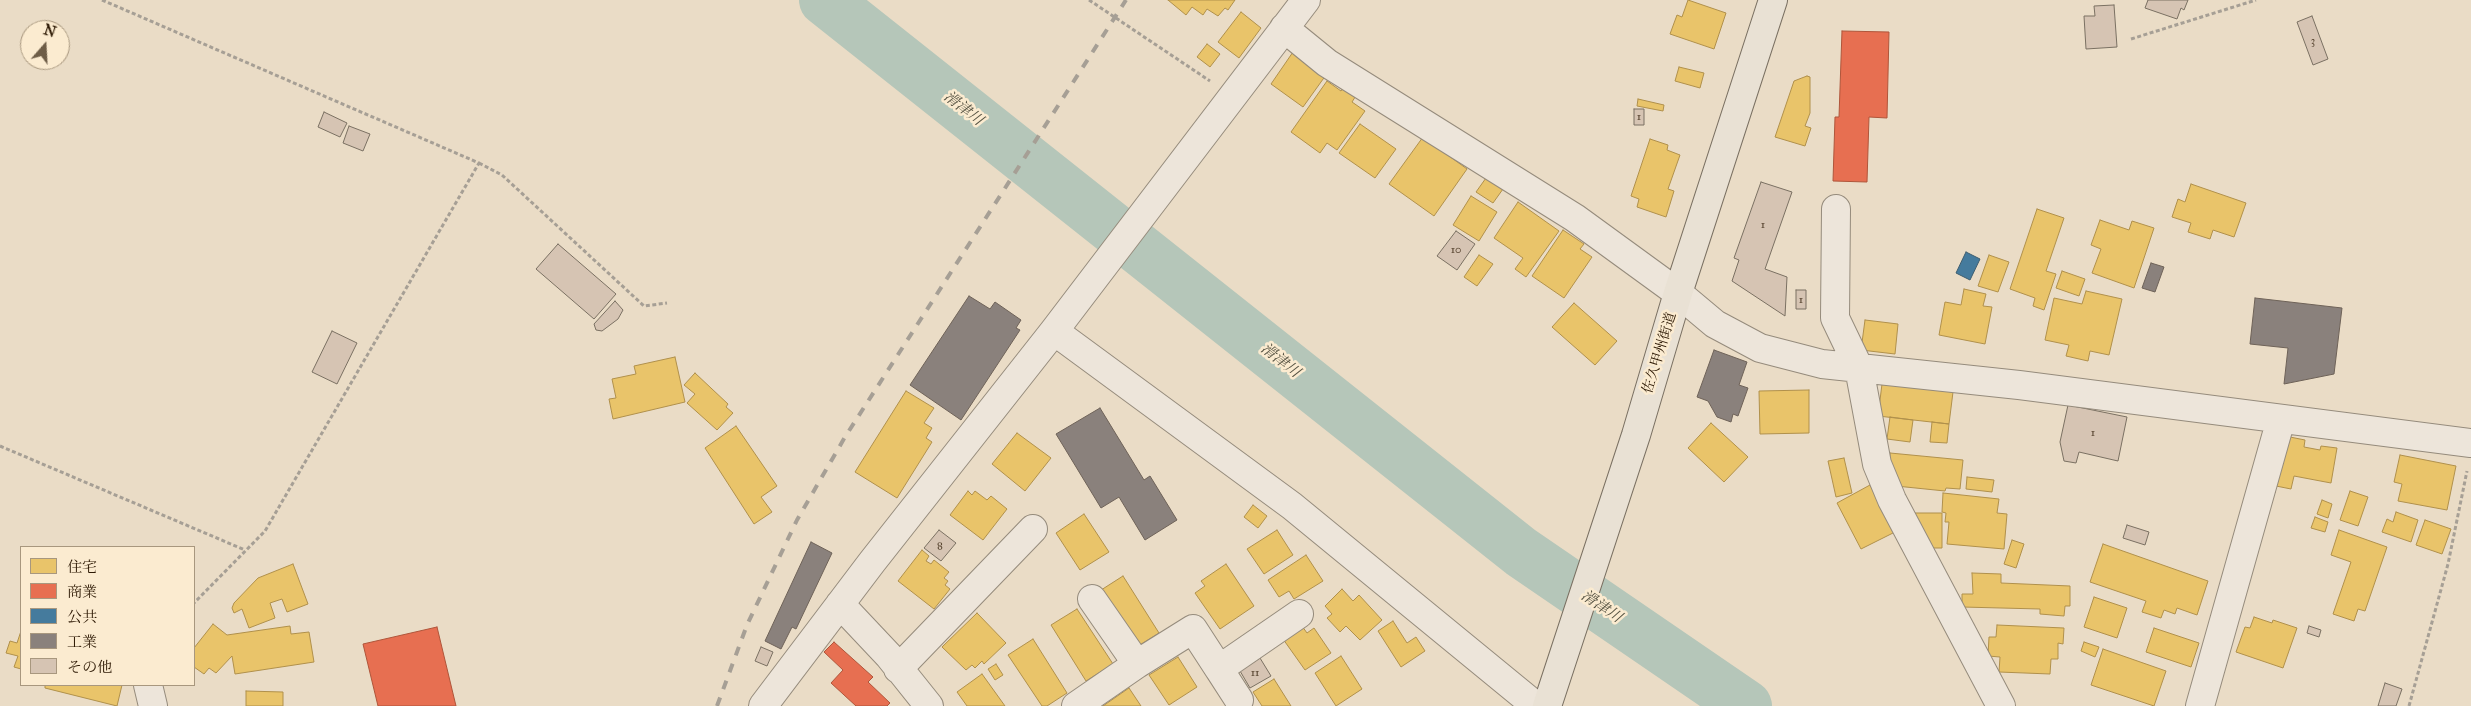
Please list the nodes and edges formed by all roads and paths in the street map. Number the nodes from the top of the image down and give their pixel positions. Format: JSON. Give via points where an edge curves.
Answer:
{"nodes":[{"id":1,"x":102,"y":0,"type":"edge"},
{"id":2,"x":1089,"y":0,"type":"edge"},
{"id":3,"x":1306,"y":0,"type":"edge"},
{"id":4,"x":1773,"y":0,"type":"edge"},
{"id":5,"x":2256,"y":0,"type":"edge"},
{"id":6,"x":1284,"y":28,"type":"junction"},
{"id":7,"x":2131,"y":39,"type":"dead end"},
{"id":8,"x":1230,"y":101,"type":"junction"},
{"id":9,"x":479,"y":163,"type":"junction"},
{"id":10,"x":1836,"y":209,"type":"dead end"},
{"id":11,"x":1678,"y":293,"type":"junction"},
{"id":12,"x":667,"y":303,"type":"dead end"},
{"id":13,"x":1060,"y":324,"type":"junction"},
{"id":14,"x":1858,"y":368,"type":"junction"},
{"id":15,"x":2281,"y":419,"type":"junction"},
{"id":16,"x":0,"y":446,"type":"edge"},
{"id":17,"x":2470,"y":454,"type":"edge"},
{"id":18,"x":1033,"y":529,"type":"dead end"},
{"id":19,"x":245,"y":550,"type":"junction"},
{"id":20,"x":1092,"y":599,"type":"dead end"},
{"id":21,"x":195,"y":602,"type":"edge"},
{"id":22,"x":840,"y":604,"type":"junction"},
{"id":23,"x":1299,"y":614,"type":"dead end"},
{"id":24,"x":1137,"y":664,"type":"junction"},
{"id":25,"x":898,"y":669,"type":"junction"},
{"id":26,"x":1218,"y":669,"type":"junction"},
{"id":27,"x":148,"y":686,"type":"edge"},
{"id":28,"x":1239,"y":700,"type":"dead end"},
{"id":29,"x":1544,"y":704,"type":"edge"},
{"id":30,"x":153,"y":706,"type":"edge"},
{"id":31,"x":763,"y":706,"type":"edge"},
{"id":32,"x":929,"y":706,"type":"edge"},
{"id":33,"x":1076,"y":706,"type":"edge"},
{"id":34,"x":2001,"y":706,"type":"edge"},
{"id":35,"x":2200,"y":706,"type":"edge"},
{"id":36,"x":2409,"y":706,"type":"edge"}],
"edges":[{"from":1,"to":9,"type":"path"},
{"from":2,"to":8,"type":"path"},
{"from":3,"to":6,"type":"street"},
{"from":4,"to":11,"type":"main road","name":"佐久甲州街道"},
{"from":5,"to":7,"type":"path"},
{"from":6,"to":8,"type":"street"},
{"from":6,"to":11,"type":"street","via":[[1327,63],[1575,218]]},
{"from":8,"to":13,"type":"street"},
{"from":9,"to":12,"type":"path","via":[[502,175],[644,306]]},
{"from":9,"to":19,"type":"path","via":[[266,531]]},
{"from":10,"to":14,"type":"street","via":[[1836,318]]},
{"from":11,"to":14,"type":"street","via":[[1715,324],[1760,348],[1822,364]]},
{"from":11,"to":29,"type":"main road","name":"佐久甲州街道","via":[[1636,435]]},
{"from":13,"to":22,"type":"street"},
{"from":13,"to":29,"type":"street"},
{"from":14,"to":15,"type":"street","via":[[1913,372]]},
{"from":14,"to":34,"type":"street","via":[[1877,464],[1892,500]]},
{"from":15,"to":17,"type":"street"},
{"from":15,"to":35,"type":"street"},
{"from":16,"to":19,"type":"path"},
{"from":17,"to":36,"type":"path","via":[[2448,564]]},
{"from":18,"to":25,"type":"street"},
{"from":19,"to":21,"type":"path"},
{"from":20,"to":24,"type":"street"},
{"from":22,"to":25,"type":"street"},
{"from":22,"to":31,"type":"street"},
{"from":23,"to":26,"type":"street"},
{"from":24,"to":26,"type":"street","via":[[1193,628]]},
{"from":24,"to":33,"type":"street"},
{"from":25,"to":32,"type":"street"},
{"from":26,"to":28,"type":"street"},
{"from":27,"to":30,"type":"street"}]}
